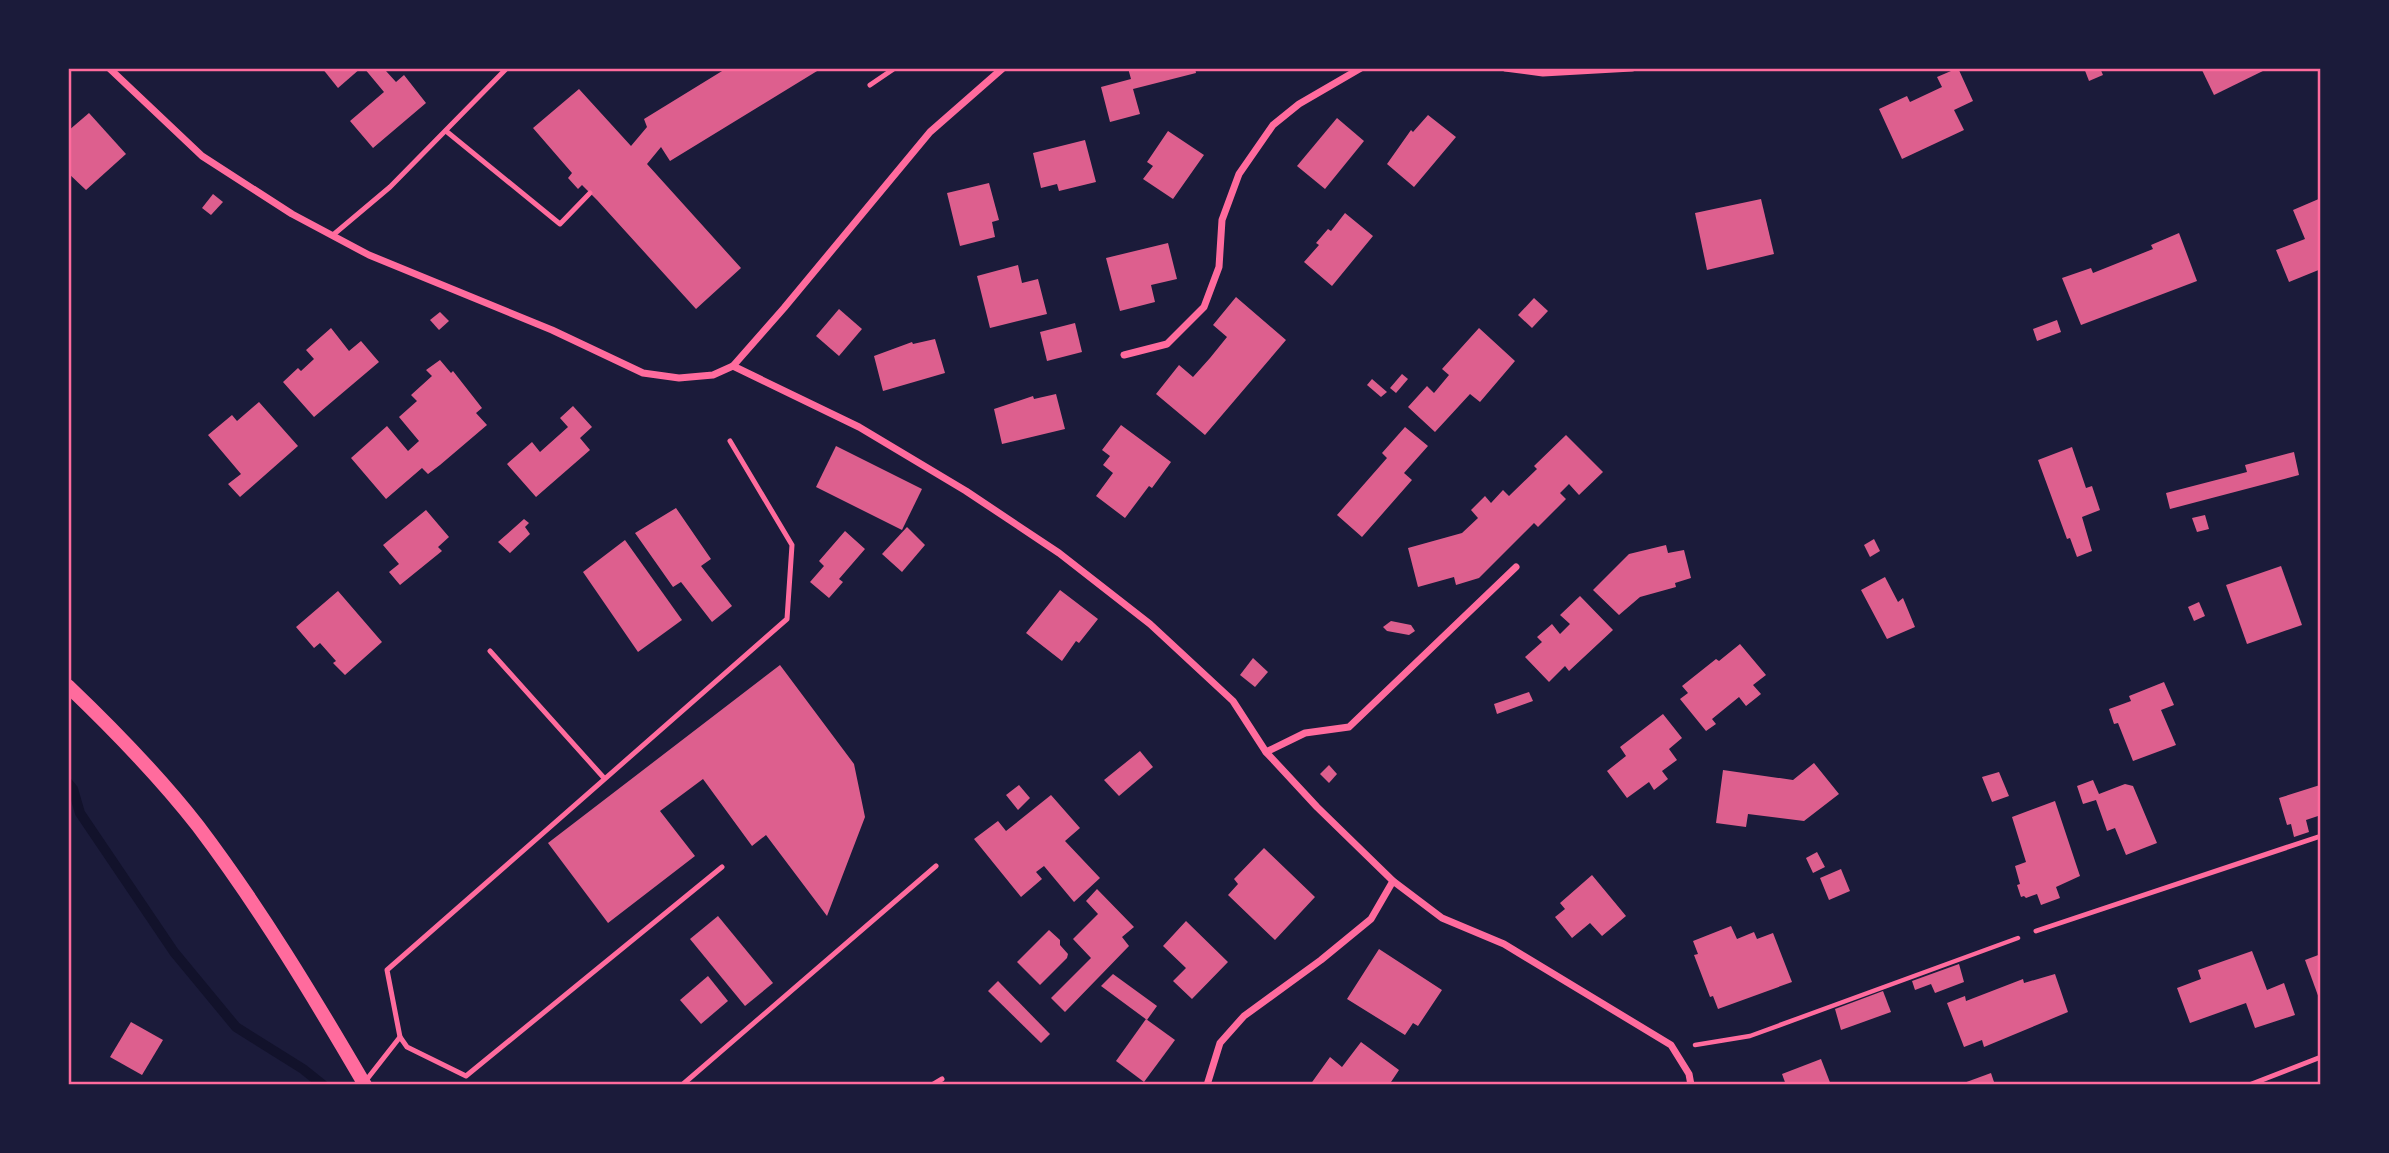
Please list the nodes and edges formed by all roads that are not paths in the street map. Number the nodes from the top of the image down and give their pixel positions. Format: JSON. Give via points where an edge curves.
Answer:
{"nodes":[{"id":1,"x":109,"y":68,"type":"edge"},
{"id":2,"x":506,"y":68,"type":"edge"},
{"id":3,"x":895,"y":68,"type":"edge"},
{"id":4,"x":1003,"y":68,"type":"edge"},
{"id":5,"x":1362,"y":68,"type":"edge"},
{"id":6,"x":1505,"y":68,"type":"edge"},
{"id":7,"x":1632,"y":68,"type":"edge"},
{"id":8,"x":870,"y":85,"type":"dead end"},
{"id":9,"x":446,"y":131,"type":"junction"},
{"id":10,"x":590,"y":193,"type":"dead end"},
{"id":11,"x":333,"y":235,"type":"junction"},
{"id":12,"x":1125,"y":355,"type":"dead end"},
{"id":13,"x":733,"y":366,"type":"junction"},
{"id":14,"x":730,"y":441,"type":"dead end"},
{"id":15,"x":1516,"y":567,"type":"dead end"},
{"id":16,"x":490,"y":651,"type":"dead end"},
{"id":17,"x":68,"y":686,"type":"edge"},
{"id":18,"x":1266,"y":751,"type":"junction"},
{"id":19,"x":604,"y":778,"type":"junction"},
{"id":20,"x":2321,"y":836,"type":"edge"},
{"id":21,"x":936,"y":866,"type":"dead end"},
{"id":22,"x":722,"y":867,"type":"dead end"},
{"id":23,"x":1393,"y":881,"type":"junction"},
{"id":24,"x":2036,"y":931,"type":"road end"},
{"id":25,"x":400,"y":1037,"type":"junction"},
{"id":26,"x":2321,"y":1057,"type":"edge"},
{"id":27,"x":942,"y":1079,"type":"dead end"},
{"id":28,"x":364,"y":1084,"type":"edge"},
{"id":29,"x":682,"y":1085,"type":"edge"},
{"id":30,"x":932,"y":1085,"type":"edge"},
{"id":31,"x":1207,"y":1085,"type":"edge"},
{"id":32,"x":1691,"y":1085,"type":"edge"},
{"id":33,"x":2249,"y":1085,"type":"edge"}],
"edges":[{"from":1,"to":11,"type":"street","via":[[202,156]]},
{"from":2,"to":9,"type":"lane"},
{"from":3,"to":8,"type":"lane"},
{"from":4,"to":13,"type":"street","via":[[930,132]]},
{"from":5,"to":12,"type":"street","via":[[1299,104],[1273,125],[1239,174],[1222,220],[1219,267],[1204,307],[1167,344]]},
{"from":6,"to":7,"type":"street","via":[[1543,73]]},
{"from":9,"to":10,"type":"lane","via":[[560,224]]},
{"from":9,"to":11,"type":"lane"},
{"from":11,"to":13,"type":"street","via":[[369,255],[643,373],[680,378],[713,375]]},
{"from":13,"to":18,"type":"street","via":[[859,427],[1059,553],[1150,624],[1233,701]]},
{"from":14,"to":19,"type":"lane","via":[[792,545],[787,619]]},
{"from":15,"to":18,"type":"street","via":[[1349,726],[1305,733]]},
{"from":16,"to":19,"type":"lane"},
{"from":17,"to":28,"type":"main road","via":[[116,732],[197,826],[293,962]]},
{"from":18,"to":23,"type":"street"},
{"from":19,"to":25,"type":"lane","via":[[387,970]]},
{"from":20,"to":24,"type":"lane"},
{"from":21,"to":29,"type":"lane"},
{"from":22,"to":25,"type":"lane","via":[[466,1076],[407,1046]]},
{"from":23,"to":31,"type":"street","via":[[1371,919],[1244,1016],[1220,1043]]},
{"from":23,"to":32,"type":"street","via":[[1442,918],[1504,944],[1671,1045]]},
{"from":25,"to":28,"type":"lane"},
{"from":26,"to":33,"type":"lane"},
{"from":27,"to":30,"type":"lane"}]}
